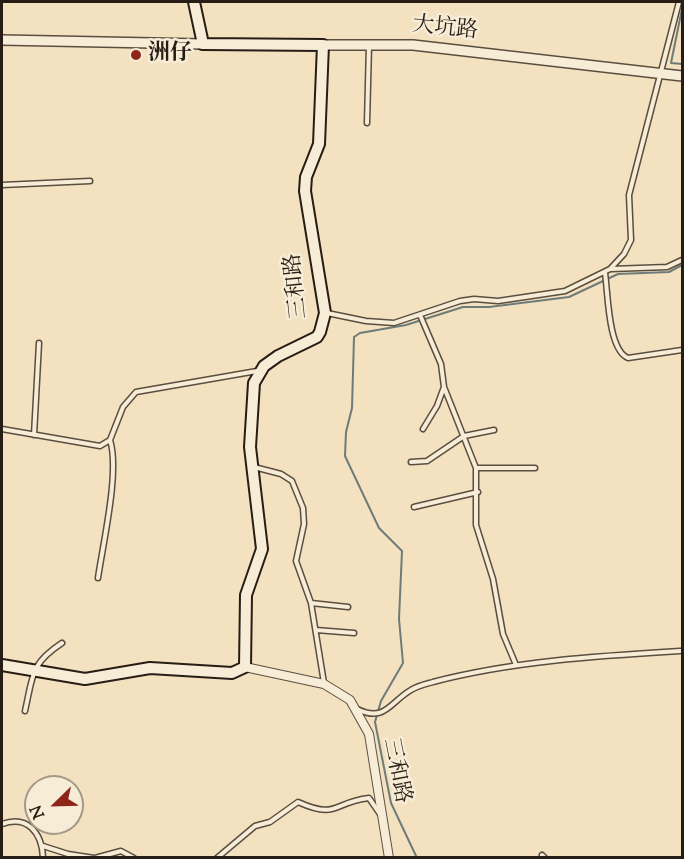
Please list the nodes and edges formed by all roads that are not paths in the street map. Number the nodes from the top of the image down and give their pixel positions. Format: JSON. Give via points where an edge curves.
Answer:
{"nodes":[{"id":1,"x":195,"y":2,"type":"edge"},
{"id":2,"x":679,"y":2,"type":"edge"},
{"id":3,"x":2,"y":40,"type":"edge"},
{"id":4,"x":203,"y":44,"type":"junction"},
{"id":5,"x":323,"y":45,"type":"junction"},
{"id":6,"x":369,"y":45,"type":"junction"},
{"id":7,"x":661,"y":76,"type":"junction"},
{"id":8,"x":682,"y":76,"type":"edge"},
{"id":9,"x":367,"y":123,"type":"dead end"},
{"id":10,"x":90,"y":181,"type":"dead end"},
{"id":11,"x":2,"y":185,"type":"edge"},
{"id":12,"x":682,"y":260,"type":"edge"},
{"id":13,"x":610,"y":269,"type":"junction"},
{"id":14,"x":605,"y":273,"type":"junction"},
{"id":15,"x":325,"y":313,"type":"junction"},
{"id":16,"x":420,"y":315,"type":"junction"},
{"id":17,"x":39,"y":343,"type":"dead end"},
{"id":18,"x":682,"y":350,"type":"edge"},
{"id":19,"x":260,"y":370,"type":"junction"},
{"id":20,"x":444,"y":387,"type":"junction"},
{"id":21,"x":2,"y":429,"type":"edge"},
{"id":22,"x":423,"y":429,"type":"dead end"},
{"id":23,"x":494,"y":430,"type":"dead end"},
{"id":24,"x":34,"y":435,"type":"junction"},
{"id":25,"x":464,"y":436,"type":"junction"},
{"id":26,"x":110,"y":440,"type":"junction"},
{"id":27,"x":411,"y":462,"type":"dead end"},
{"id":28,"x":253,"y":467,"type":"junction"},
{"id":29,"x":476,"y":468,"type":"junction"},
{"id":30,"x":535,"y":468,"type":"dead end"},
{"id":31,"x":478,"y":492,"type":"junction"},
{"id":32,"x":414,"y":507,"type":"dead end"},
{"id":33,"x":98,"y":578,"type":"dead end"},
{"id":34,"x":311,"y":603,"type":"junction"},
{"id":35,"x":348,"y":607,"type":"dead end"},
{"id":36,"x":316,"y":630,"type":"junction"},
{"id":37,"x":354,"y":633,"type":"dead end"},
{"id":38,"x":62,"y":643,"type":"dead end"},
{"id":39,"x":682,"y":651,"type":"edge"},
{"id":40,"x":2,"y":665,"type":"edge"},
{"id":41,"x":516,"y":665,"type":"junction"},
{"id":42,"x":245,"y":667,"type":"junction"},
{"id":43,"x":34,"y":671,"type":"junction"},
{"id":44,"x":324,"y":684,"type":"junction"},
{"id":45,"x":356,"y":708,"type":"junction"},
{"id":46,"x":25,"y":711,"type":"dead end"},
{"id":47,"x":385,"y":823,"type":"junction"},
{"id":48,"x":2,"y":824,"type":"edge"},
{"id":49,"x":43,"y":846,"type":"junction"},
{"id":50,"x":43,"y":858,"type":"edge"},
{"id":51,"x":94,"y":858,"type":"edge"},
{"id":52,"x":134,"y":858,"type":"edge"},
{"id":53,"x":217,"y":858,"type":"edge"},
{"id":54,"x":389,"y":858,"type":"edge"}],
"edges":[{"from":1,"to":4,"type":"main road"},
{"from":2,"to":7,"type":"lane"},
{"from":3,"to":4,"type":"street","name":"大坑路"},
{"from":4,"to":5,"type":"main road","name":"大坑路"},
{"from":5,"to":6,"type":"street","name":"大坑路"},
{"from":5,"to":15,"type":"main road","name":"三和路","via":[[319,144],[306,177],[305,191]]},
{"from":6,"to":7,"type":"street","name":"大坑路","via":[[413,45]]},
{"from":6,"to":9,"type":"lane"},
{"from":7,"to":8,"type":"street","name":"大坑路"},
{"from":7,"to":13,"type":"lane","via":[[629,195],[631,240]]},
{"from":10,"to":11,"type":"lane"},
{"from":12,"to":13,"type":"lane","via":[[667,267]]},
{"from":13,"to":14,"type":"lane"},
{"from":14,"to":16,"type":"lane","via":[[565,291],[498,302],[460,301]]},
{"from":14,"to":18,"type":"lane","via":[[614,342],[622,356]]},
{"from":15,"to":16,"type":"lane","via":[[394,323]]},
{"from":15,"to":19,"type":"main road","name":"三和路","via":[[317,337],[278,356]]},
{"from":16,"to":20,"type":"lane","via":[[441,364]]},
{"from":17,"to":24,"type":"lane"},
{"from":19,"to":26,"type":"lane","via":[[136,392],[123,407]]},
{"from":19,"to":28,"type":"main road","via":[[254,383],[250,420]]},
{"from":20,"to":22,"type":"lane"},
{"from":20,"to":25,"type":"lane"},
{"from":21,"to":24,"type":"lane"},
{"from":23,"to":25,"type":"lane"},
{"from":24,"to":26,"type":"lane","via":[[100,446]]},
{"from":25,"to":27,"type":"lane","via":[[430,460]]},
{"from":25,"to":29,"type":"lane"},
{"from":26,"to":33,"type":"lane","via":[[113,474]]},
{"from":28,"to":34,"type":"lane","via":[[281,474],[292,481],[298,493],[304,524],[296,561]]},
{"from":28,"to":42,"type":"main road","via":[[262,549],[246,595]]},
{"from":29,"to":30,"type":"lane"},
{"from":29,"to":31,"type":"lane"},
{"from":31,"to":32,"type":"lane"},
{"from":31,"to":41,"type":"lane","via":[[476,525],[493,579],[502,634]]},
{"from":34,"to":35,"type":"lane"},
{"from":34,"to":36,"type":"lane"},
{"from":36,"to":37,"type":"lane"},
{"from":36,"to":44,"type":"lane"},
{"from":38,"to":43,"type":"lane","via":[[43,656]]},
{"from":39,"to":41,"type":"lane"},
{"from":40,"to":43,"type":"main road","name":"三和路"},
{"from":41,"to":45,"type":"lane","via":[[431,682],[411,690],[391,708],[378,713],[369,715]]},
{"from":42,"to":43,"type":"main road","name":"三和路","via":[[222,673],[150,668],[86,679]]},
{"from":42,"to":44,"type":"street","name":"三和路"},
{"from":43,"to":46,"type":"lane"},
{"from":44,"to":45,"type":"street","name":"三和路"},
{"from":45,"to":47,"type":"street","name":"三和路","via":[[369,734]]},
{"from":47,"to":53,"type":"lane","via":[[369,798],[327,812],[298,802],[270,822],[255,826]]},
{"from":47,"to":54,"type":"street","name":"三和路"},
{"from":48,"to":49,"type":"lane","via":[[23,821]]},
{"from":49,"to":50,"type":"lane"},
{"from":49,"to":51,"type":"lane"},
{"from":51,"to":52,"type":"lane","via":[[121,851]]}]}
